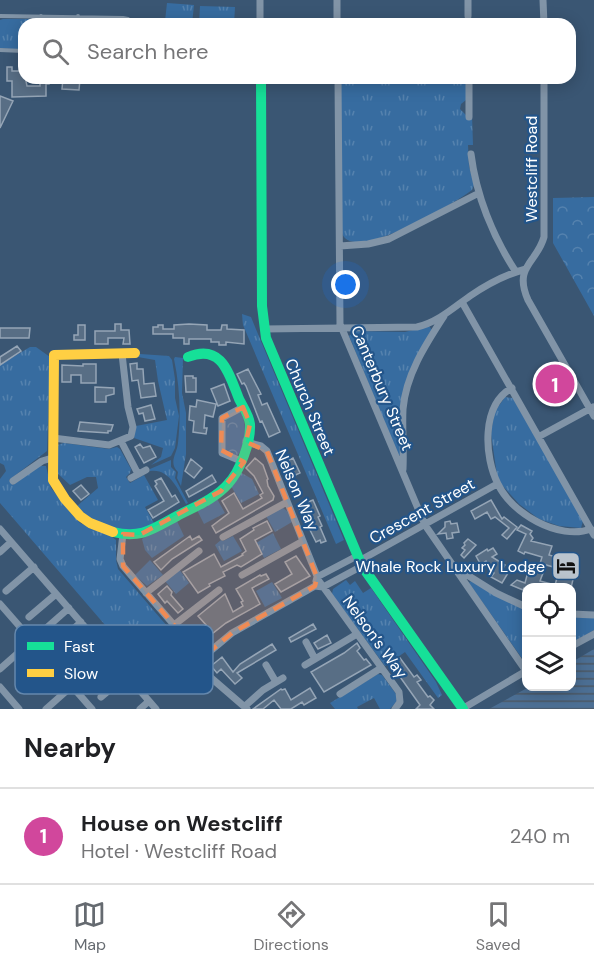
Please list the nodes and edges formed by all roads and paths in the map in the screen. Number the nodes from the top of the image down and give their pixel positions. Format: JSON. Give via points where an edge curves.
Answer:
{"nodes":[{"id":1,"x":260,"y":0,"type":"edge"},
{"id":2,"x":337,"y":0,"type":"edge"},
{"id":3,"x":468,"y":0,"type":"edge"},
{"id":4,"x":543,"y":0,"type":"edge"},
{"id":5,"x":0,"y":16,"type":"edge"},
{"id":6,"x":41,"y":16,"type":"joint"},
{"id":7,"x":78,"y":16,"type":"joint"},
{"id":8,"x":468,"y":16,"type":"dead end"},
{"id":9,"x":111,"y":18,"type":"edge"},
{"id":10,"x":260,"y":18,"type":"edge"},
{"id":11,"x":337,"y":18,"type":"edge"},
{"id":12,"x":544,"y":18,"type":"edge"},
{"id":13,"x":0,"y":50,"type":"edge"},
{"id":14,"x":18,"y":51,"type":"edge"},
{"id":15,"x":261,"y":84,"type":"edge"},
{"id":16,"x":338,"y":84,"type":"edge"},
{"id":17,"x":469,"y":84,"type":"edge"},
{"id":18,"x":544,"y":84,"type":"edge"},
{"id":19,"x":469,"y":117,"type":"dead end"},
{"id":20,"x":471,"y":154,"type":"dead end"},
{"id":21,"x":479,"y":193,"type":"junction"},
{"id":22,"x":340,"y":246,"type":"junction"},
{"id":23,"x":526,"y":269,"type":"junction"},
{"id":24,"x":516,"y":272,"type":"junction"},
{"id":25,"x":462,"y":302,"type":"junction"},
{"id":26,"x":446,"y":314,"type":"junction"},
{"id":27,"x":264,"y":329,"type":"junction"},
{"id":28,"x":342,"y":329,"type":"junction"},
{"id":29,"x":135,"y":353,"type":"dead end"},
{"id":30,"x":122,"y":354,"type":"junction"},
{"id":31,"x":188,"y":357,"type":"dead end"},
{"id":32,"x":512,"y":388,"type":"junction"},
{"id":33,"x":243,"y":407,"type":"junction"},
{"id":34,"x":592,"y":407,"type":"edge"},
{"id":35,"x":594,"y":416,"type":"edge"},
{"id":36,"x":540,"y":436,"type":"junction"},
{"id":37,"x":53,"y":438,"type":"junction"},
{"id":38,"x":121,"y":441,"type":"junction"},
{"id":39,"x":246,"y":442,"type":"junction"},
{"id":40,"x":52,"y":458,"type":"junction"},
{"id":41,"x":241,"y":461,"type":"junction"},
{"id":42,"x":146,"y":470,"type":"dead end"},
{"id":43,"x":403,"y":474,"type":"junction"},
{"id":44,"x":13,"y":481,"type":"dead end"},
{"id":45,"x":497,"y":484,"type":"junction"},
{"id":46,"x":287,"y":502,"type":"junction"},
{"id":47,"x":425,"y":525,"type":"junction"},
{"id":48,"x":0,"y":529,"type":"edge"},
{"id":49,"x":592,"y":532,"type":"edge"},
{"id":50,"x":123,"y":534,"type":"junction"},
{"id":51,"x":223,"y":537,"type":"dead end"},
{"id":52,"x":303,"y":541,"type":"junction"},
{"id":53,"x":11,"y":542,"type":"junction"},
{"id":54,"x":199,"y":551,"type":"dead end"},
{"id":55,"x":0,"y":552,"type":"edge"},
{"id":56,"x":360,"y":561,"type":"junction"},
{"id":57,"x":34,"y":567,"type":"junction"},
{"id":58,"x":453,"y":567,"type":"junction"},
{"id":59,"x":242,"y":574,"type":"dead end"},
{"id":60,"x":318,"y":583,"type":"junction"},
{"id":61,"x":219,"y":590,"type":"dead end"},
{"id":62,"x":6,"y":591,"type":"dead end"},
{"id":63,"x":146,"y":593,"type":"junction"},
{"id":64,"x":56,"y":594,"type":"junction"},
{"id":65,"x":0,"y":604,"type":"edge"},
{"id":66,"x":522,"y":605,"type":"edge"},
{"id":67,"x":69,"y":608,"type":"junction"},
{"id":68,"x":7,"y":612,"type":"junction"},
{"id":69,"x":576,"y":614,"type":"edge"},
{"id":70,"x":594,"y":615,"type":"edge"},
{"id":71,"x":29,"y":617,"type":"dead end"},
{"id":72,"x":0,"y":619,"type":"edge"},
{"id":73,"x":81,"y":622,"type":"junction"},
{"id":74,"x":18,"y":625,"type":"edge"},
{"id":75,"x":50,"y":625,"type":"edge"},
{"id":76,"x":78,"y":625,"type":"edge"},
{"id":77,"x":84,"y":625,"type":"edge"},
{"id":78,"x":174,"y":625,"type":"joint"},
{"id":79,"x":357,"y":634,"type":"junction"},
{"id":80,"x":594,"y":634,"type":"edge"},
{"id":81,"x":306,"y":642,"type":"dead end"},
{"id":82,"x":576,"y":644,"type":"edge"},
{"id":83,"x":213,"y":649,"type":"edge"},
{"id":84,"x":15,"y":656,"type":"edge"},
{"id":85,"x":315,"y":659,"type":"junction"},
{"id":86,"x":266,"y":665,"type":"dead end"},
{"id":87,"x":305,"y":665,"type":"dead end"},
{"id":88,"x":522,"y":665,"type":"edge"},
{"id":89,"x":381,"y":668,"type":"junction"},
{"id":90,"x":0,"y":669,"type":"edge"},
{"id":91,"x":522,"y":673,"type":"edge"},
{"id":92,"x":213,"y":678,"type":"edge"},
{"id":93,"x":0,"y":688,"type":"edge"},
{"id":94,"x":63,"y":694,"type":"edge"},
{"id":95,"x":79,"y":694,"type":"edge"},
{"id":96,"x":105,"y":694,"type":"edge"},
{"id":97,"x":143,"y":694,"type":"edge"},
{"id":98,"x":340,"y":694,"type":"dead end"},
{"id":99,"x":101,"y":697,"type":"dead end"},
{"id":100,"x":149,"y":701,"type":"junction"},
{"id":101,"x":246,"y":708,"type":"edge"},
{"id":102,"x":19,"y":709,"type":"edge"},
{"id":103,"x":46,"y":709,"type":"edge"},
{"id":104,"x":91,"y":709,"type":"edge"},
{"id":105,"x":140,"y":709,"type":"edge"},
{"id":106,"x":156,"y":709,"type":"edge"},
{"id":107,"x":395,"y":709,"type":"edge"},
{"id":108,"x":462,"y":709,"type":"edge"}],
"edges":[{"from":1,"to":10,"type":"street"},
{"from":2,"to":11,"type":"street"},
{"from":3,"to":8,"type":"street"},
{"from":4,"to":12,"type":"street"},
{"from":5,"to":6,"type":"lane"},
{"from":6,"to":7,"type":"lane"},
{"from":7,"to":9,"type":"lane"},
{"from":13,"to":14,"type":"lane"},
{"from":15,"to":27,"type":"street","name":"Church Street"},
{"from":16,"to":22,"type":"street","name":"Canterbury Street"},
{"from":17,"to":19,"type":"street"},
{"from":18,"to":23,"type":"street","name":"Westcliff Road","via":[[544,237]]},
{"from":20,"to":21,"type":"street"},
{"from":21,"to":22,"type":"street","via":[[389,239]]},
{"from":21,"to":24,"type":"street","via":[[491,227]]},
{"from":22,"to":28,"type":"street","name":"Canterbury Street"},
{"from":23,"to":24,"type":"street"},
{"from":23,"to":34,"type":"street","via":[[524,285],[528,300]]},
{"from":24,"to":25,"type":"street"},
{"from":25,"to":26,"type":"street"},
{"from":25,"to":32,"type":"street"},
{"from":26,"to":28,"type":"street","via":[[410,328]]},
{"from":26,"to":43,"type":"street","via":[[418,360],[406,393]]},
{"from":27,"to":28,"type":"street"},
{"from":27,"to":56,"type":"street","name":"Church Street","via":[[271,354]]},
{"from":28,"to":43,"type":"street","name":"Canterbury Street"},
{"from":29,"to":30,"type":"street"},
{"from":30,"to":37,"type":"street","via":[[54,355]]},
{"from":30,"to":38,"type":"street","via":[[133,429],[130,437]]},
{"from":31,"to":33,"type":"street","via":[[210,353],[221,360]]},
{"from":32,"to":36,"type":"street"},
{"from":32,"to":45,"type":"street","via":[[496,403],[488,426]]},
{"from":33,"to":39,"type":"street","via":[[250,424]]},
{"from":33,"to":41,"type":"street","via":[[223,417],[221,431],[222,453]]},
{"from":34,"to":35,"type":"street"},
{"from":34,"to":36,"type":"street"},
{"from":36,"to":49,"type":"street"},
{"from":37,"to":38,"type":"street","via":[[105,444]]},
{"from":37,"to":40,"type":"street"},
{"from":38,"to":42,"type":"street","via":[[134,476]]},
{"from":39,"to":41,"type":"street"},
{"from":39,"to":46,"type":"street","name":"Nelson Way","via":[[265,448]]},
{"from":40,"to":44,"type":"street"},
{"from":40,"to":50,"type":"street","via":[[54,484],[80,516]]},
{"from":41,"to":50,"type":"street","via":[[221,491],[140,535]]},
{"from":43,"to":47,"type":"street","name":"Canterbury Street"},
{"from":45,"to":47,"type":"street","name":"Crescent Street"},
{"from":45,"to":49,"type":"street","via":[[519,508],[547,526]]},
{"from":46,"to":51,"type":"street"},
{"from":46,"to":52,"type":"street","name":"Nelson Way"},
{"from":47,"to":56,"type":"street","name":"Crescent Street"},
{"from":47,"to":58,"type":"street","name":"Canterbury Street"},
{"from":48,"to":53,"type":"street"},
{"from":50,"to":63,"type":"street","via":[[121,563]]},
{"from":52,"to":59,"type":"street"},
{"from":52,"to":60,"type":"street","name":"Nelson Way"},
{"from":53,"to":55,"type":"street"},
{"from":53,"to":57,"type":"street"},
{"from":54,"to":63,"type":"street"},
{"from":56,"to":60,"type":"street"},
{"from":56,"to":60,"type":"street"},
{"from":56,"to":108,"type":"street","name":"Church Street"},
{"from":57,"to":62,"type":"street"},
{"from":57,"to":64,"type":"street"},
{"from":58,"to":66,"type":"street"},
{"from":58,"to":88,"type":"street","name":"Canterbury Street"},
{"from":60,"to":79,"type":"street","name":"Nelson’s Way"},
{"from":60,"to":83,"type":"street","via":[[236,630]]},
{"from":61,"to":78,"type":"street"},
{"from":63,"to":78,"type":"street"},
{"from":64,"to":67,"type":"street"},
{"from":64,"to":71,"type":"street"},
{"from":65,"to":68,"type":"street"},
{"from":67,"to":73,"type":"street"},
{"from":67,"to":75,"type":"street"},
{"from":68,"to":72,"type":"street"},
{"from":68,"to":74,"type":"street"},
{"from":69,"to":70,"type":"street"},
{"from":73,"to":76,"type":"street"},
{"from":73,"to":77,"type":"street"},
{"from":79,"to":85,"type":"street"},
{"from":79,"to":89,"type":"street","name":"Nelson’s Way"},
{"from":80,"to":82,"type":"street"},
{"from":81,"to":85,"type":"street"},
{"from":84,"to":90,"type":"street"},
{"from":85,"to":87,"type":"street"},
{"from":86,"to":101,"type":"street","via":[[279,680]]},
{"from":89,"to":98,"type":"street"},
{"from":89,"to":107,"type":"street","name":"Nelson’s Way","via":[[400,694]]},
{"from":91,"to":108,"type":"street"},
{"from":92,"to":101,"type":"street"},
{"from":93,"to":102,"type":"street"},
{"from":94,"to":103,"type":"street"},
{"from":95,"to":104,"type":"street"},
{"from":96,"to":99,"type":"street"},
{"from":97,"to":100,"type":"street"},
{"from":100,"to":105,"type":"street"},
{"from":100,"to":106,"type":"street"}]}
